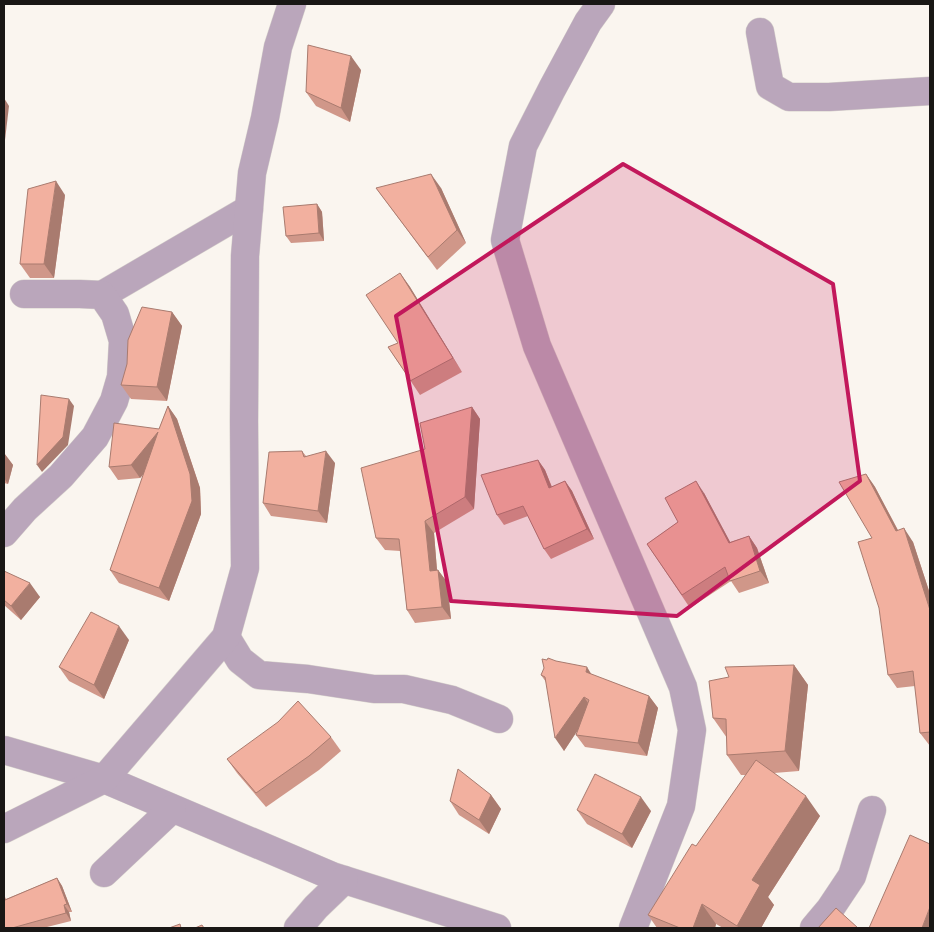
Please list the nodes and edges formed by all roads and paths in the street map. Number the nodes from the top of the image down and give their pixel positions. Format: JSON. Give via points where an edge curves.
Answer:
{"nodes":[{"id":1,"x":292,"y":4,"type":"edge"},
{"id":2,"x":601,"y":4,"type":"edge"},
{"id":3,"x":760,"y":32,"type":"dead end"},
{"id":4,"x":930,"y":91,"type":"edge"},
{"id":5,"x":249,"y":209,"type":"junction"},
{"id":6,"x":24,"y":294,"type":"dead end"},
{"id":7,"x":102,"y":295,"type":"junction"},
{"id":8,"x":4,"y":533,"type":"edge"},
{"id":9,"x":226,"y":637,"type":"junction"},
{"id":10,"x":499,"y":719,"type":"dead end"},
{"id":11,"x":4,"y":750,"type":"edge"},
{"id":12,"x":104,"y":779,"type":"junction"},
{"id":13,"x":172,"y":808,"type":"junction"},
{"id":14,"x":872,"y":810,"type":"dead end"},
{"id":15,"x":4,"y":830,"type":"edge"},
{"id":16,"x":104,"y":873,"type":"dead end"},
{"id":17,"x":344,"y":880,"type":"junction"},
{"id":18,"x":298,"y":928,"type":"edge"},
{"id":19,"x":498,"y":928,"type":"edge"},
{"id":20,"x":632,"y":928,"type":"edge"},
{"id":21,"x":814,"y":928,"type":"edge"}],
"edges":[{"from":1,"to":5,"type":"street","via":[[278,46],[252,173]]},
{"from":2,"to":20,"type":"street","via":[[588,22],[523,146],[505,240],[538,346],[683,687],[692,730],[682,806]]},
{"from":3,"to":4,"type":"street","via":[[770,86],[788,97]]},
{"from":5,"to":7,"type":"street"},
{"from":5,"to":9,"type":"street","via":[[245,276],[245,568]]},
{"from":6,"to":7,"type":"street"},
{"from":7,"to":8,"type":"street","via":[[115,314],[123,341],[121,377],[114,401],[94,436]]},
{"from":9,"to":10,"type":"street","via":[[240,660],[259,675],[404,690],[452,700]]},
{"from":9,"to":12,"type":"street"},
{"from":11,"to":12,"type":"street"},
{"from":12,"to":13,"type":"street"},
{"from":12,"to":15,"type":"street"},
{"from":13,"to":16,"type":"street"},
{"from":13,"to":17,"type":"street"},
{"from":14,"to":21,"type":"street","via":[[852,876]]},
{"from":17,"to":18,"type":"street"},
{"from":17,"to":19,"type":"street"}]}
